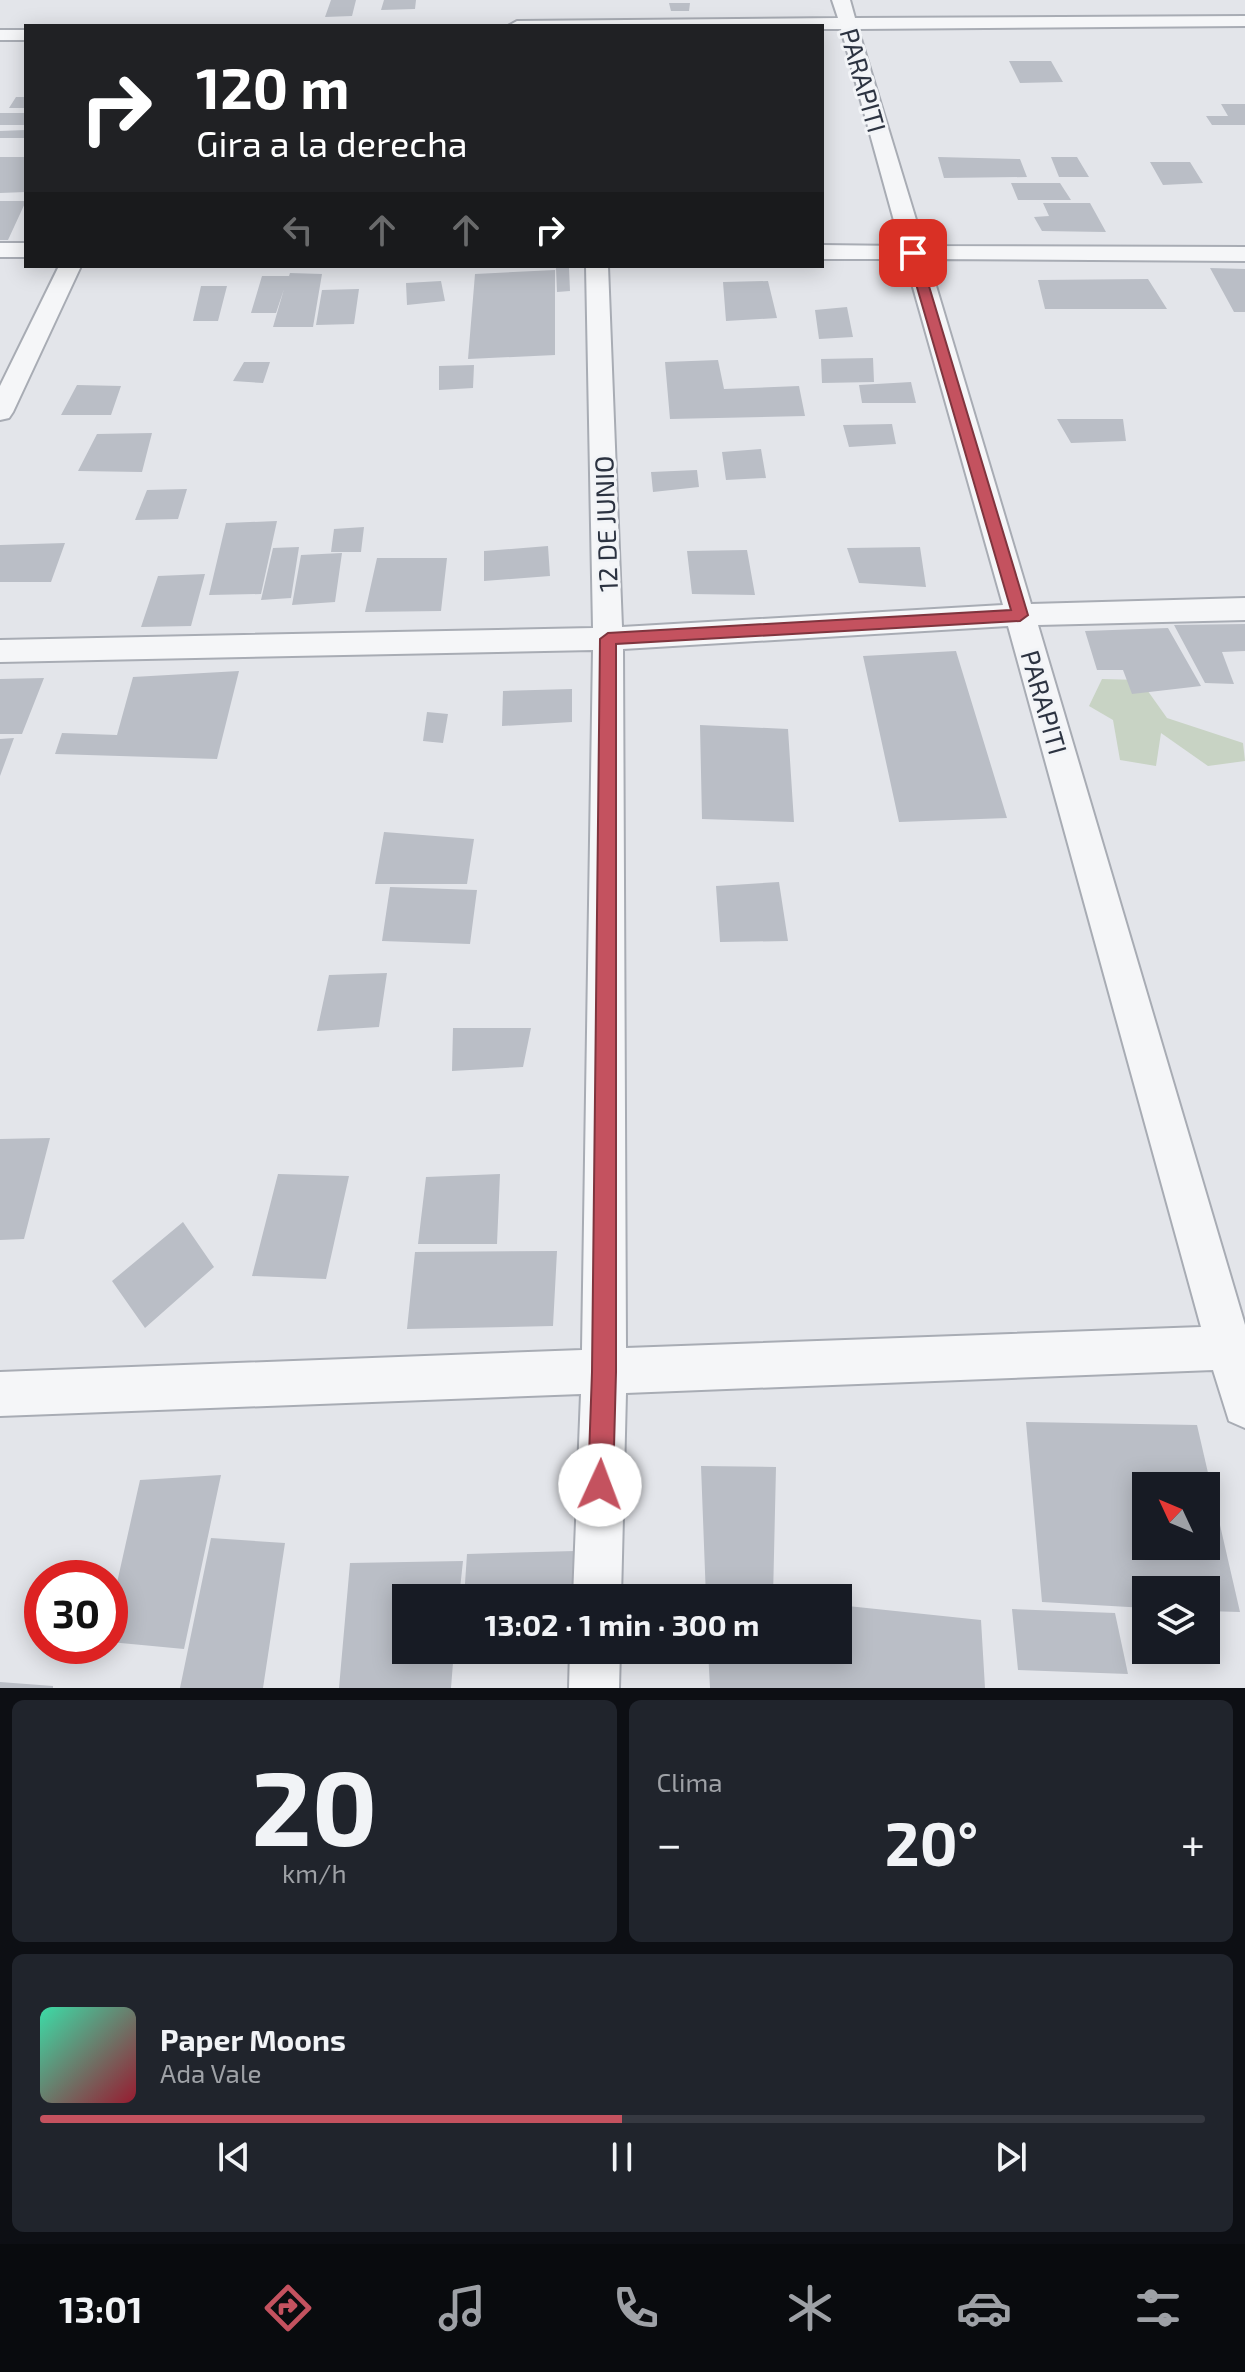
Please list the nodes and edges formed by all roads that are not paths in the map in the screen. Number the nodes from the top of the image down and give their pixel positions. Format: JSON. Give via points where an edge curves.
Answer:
{"nodes":[{"id":1,"x":844,"y":11,"type":"edge"},
{"id":2,"x":598,"y":21,"type":"edge"},
{"id":3,"x":1245,"y":21,"type":"edge"},
{"id":4,"x":549,"y":24,"type":"edge"},
{"id":5,"x":0,"y":35,"type":"edge"},
{"id":6,"x":24,"y":35,"type":"edge"},
{"id":7,"x":0,"y":250,"type":"edge"},
{"id":8,"x":24,"y":250,"type":"edge"},
{"id":9,"x":824,"y":252,"type":"edge"},
{"id":10,"x":913,"y":253,"type":"junction"},
{"id":11,"x":1245,"y":254,"type":"edge"},
{"id":12,"x":69,"y":268,"type":"edge"},
{"id":13,"x":597,"y":268,"type":"edge"},
{"id":14,"x":0,"y":412,"type":"edge"},
{"id":15,"x":1245,"y":609,"type":"edge"},
{"id":16,"x":1020,"y":615,"type":"junction"},
{"id":17,"x":608,"y":639,"type":"junction"},
{"id":18,"x":0,"y":651,"type":"edge"},
{"id":19,"x":1237,"y":1348,"type":"edge"},
{"id":20,"x":604,"y":1372,"type":"junction"},
{"id":21,"x":0,"y":1394,"type":"edge"},
{"id":22,"x":1245,"y":1405,"type":"edge"},
{"id":23,"x":597,"y":1584,"type":"edge"},
{"id":24,"x":595,"y":1664,"type":"edge"},
{"id":25,"x":594,"y":1688,"type":"edge"}],
"edges":[{"from":1,"to":2,"type":"street"},
{"from":1,"to":3,"type":"street"},
{"from":1,"to":10,"type":"street","name":"PARAPITI"},
{"from":2,"to":4,"type":"street"},
{"from":5,"to":6,"type":"street"},
{"from":7,"to":8,"type":"street"},
{"from":9,"to":10,"type":"street"},
{"from":10,"to":11,"type":"street"},
{"from":10,"to":16,"type":"street","name":"PARAPITI"},
{"from":12,"to":14,"type":"street"},
{"from":13,"to":17,"type":"street","name":"12 DE JUNIO"},
{"from":15,"to":16,"type":"street"},
{"from":16,"to":17,"type":"street"},
{"from":16,"to":19,"type":"street","name":"PARAPITI"},
{"from":17,"to":18,"type":"street"},
{"from":17,"to":20,"type":"street","name":"12 DE JUNIO"},
{"from":19,"to":20,"type":"street"},
{"from":19,"to":22,"type":"street","name":"PARAPITI"},
{"from":20,"to":21,"type":"street"},
{"from":20,"to":23,"type":"street","name":"12 DE JUNIO"},
{"from":24,"to":25,"type":"street"}]}
